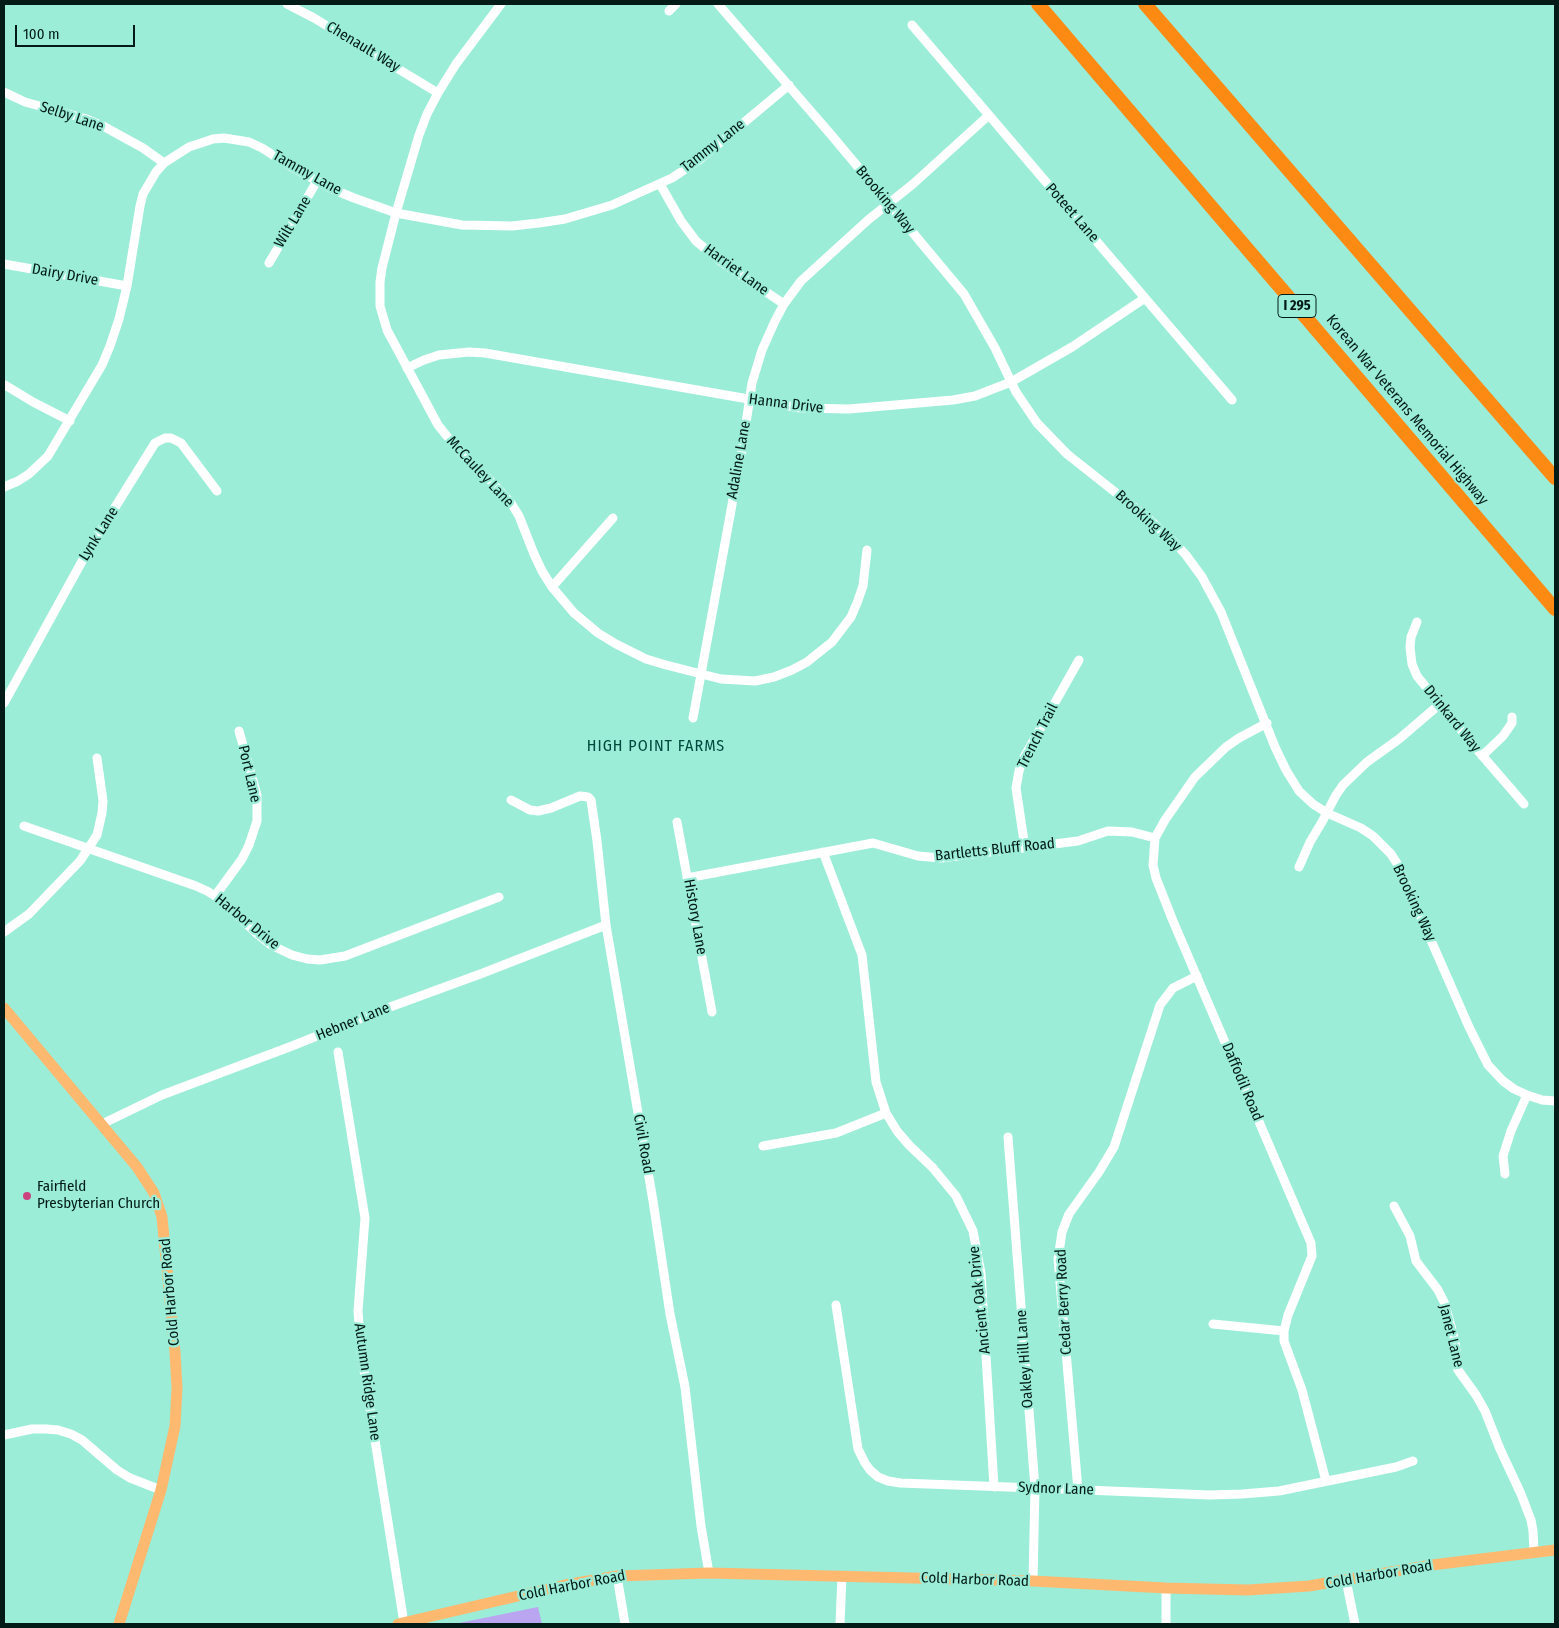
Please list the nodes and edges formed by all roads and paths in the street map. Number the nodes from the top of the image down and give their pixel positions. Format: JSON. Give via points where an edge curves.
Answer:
{"nodes":[{"id":1,"x":287,"y":4,"type":"edge"},
{"id":2,"x":501,"y":4,"type":"edge"},
{"id":3,"x":676,"y":4,"type":"edge"},
{"id":4,"x":718,"y":4,"type":"edge"},
{"id":5,"x":1038,"y":4,"type":"edge"},
{"id":6,"x":1145,"y":4,"type":"edge"},
{"id":7,"x":669,"y":11,"type":"dead end"},
{"id":8,"x":912,"y":25,"type":"dead end"},
{"id":9,"x":789,"y":85,"type":"junction"},
{"id":10,"x":4,"y":92,"type":"edge"},
{"id":11,"x":438,"y":93,"type":"junction"},
{"id":12,"x":989,"y":116,"type":"junction"},
{"id":13,"x":164,"y":164,"type":"junction"},
{"id":14,"x":318,"y":181,"type":"junction"},
{"id":15,"x":660,"y":184,"type":"junction"},
{"id":16,"x":888,"y":204,"type":"junction"},
{"id":17,"x":396,"y":213,"type":"junction"},
{"id":18,"x":269,"y":263,"type":"dead end"},
{"id":19,"x":4,"y":264,"type":"edge"},
{"id":20,"x":127,"y":286,"type":"junction"},
{"id":21,"x":1145,"y":298,"type":"junction"},
{"id":22,"x":784,"y":304,"type":"junction"},
{"id":23,"x":407,"y":368,"type":"junction"},
{"id":24,"x":1011,"y":382,"type":"junction"},
{"id":25,"x":5,"y":385,"type":"dead end"},
{"id":26,"x":749,"y":399,"type":"junction"},
{"id":27,"x":1232,"y":400,"type":"dead end"},
{"id":28,"x":70,"y":421,"type":"junction"},
{"id":29,"x":1555,"y":478,"type":"edge"},
{"id":30,"x":4,"y":486,"type":"edge"},
{"id":31,"x":217,"y":491,"type":"dead end"},
{"id":32,"x":613,"y":518,"type":"dead end"},
{"id":33,"x":867,"y":550,"type":"dead end"},
{"id":34,"x":552,"y":587,"type":"junction"},
{"id":35,"x":1555,"y":609,"type":"edge"},
{"id":36,"x":1417,"y":622,"type":"dead end"},
{"id":37,"x":1079,"y":660,"type":"dead end"},
{"id":38,"x":701,"y":675,"type":"junction"},
{"id":39,"x":4,"y":703,"type":"edge"},
{"id":40,"x":1440,"y":704,"type":"junction"},
{"id":41,"x":1512,"y":717,"type":"dead end"},
{"id":42,"x":693,"y":718,"type":"dead end"},
{"id":43,"x":1267,"y":723,"type":"junction"},
{"id":44,"x":239,"y":731,"type":"dead end"},
{"id":45,"x":1482,"y":756,"type":"junction"},
{"id":46,"x":96,"y":758,"type":"dead end"},
{"id":47,"x":511,"y":800,"type":"dead end"},
{"id":48,"x":1524,"y":804,"type":"dead end"},
{"id":49,"x":1327,"y":813,"type":"junction"},
{"id":50,"x":678,"y":822,"type":"dead end"},
{"id":51,"x":24,"y":826,"type":"dead end"},
{"id":52,"x":1155,"y":838,"type":"junction"},
{"id":53,"x":89,"y":848,"type":"junction"},
{"id":54,"x":1025,"y":848,"type":"junction"},
{"id":55,"x":823,"y":852,"type":"junction"},
{"id":56,"x":1299,"y":867,"type":"dead end"},
{"id":57,"x":687,"y":878,"type":"junction"},
{"id":58,"x":215,"y":896,"type":"junction"},
{"id":59,"x":499,"y":897,"type":"dead end"},
{"id":60,"x":606,"y":925,"type":"junction"},
{"id":61,"x":4,"y":932,"type":"edge"},
{"id":62,"x":1197,"y":976,"type":"junction"},
{"id":63,"x":4,"y":1008,"type":"edge"},
{"id":64,"x":712,"y":1012,"type":"dead end"},
{"id":65,"x":338,"y":1052,"type":"dead end"},
{"id":66,"x":1527,"y":1095,"type":"junction"},
{"id":67,"x":1555,"y":1101,"type":"edge"},
{"id":68,"x":886,"y":1113,"type":"junction"},
{"id":69,"x":102,"y":1124,"type":"junction"},
{"id":70,"x":1008,"y":1137,"type":"dead end"},
{"id":71,"x":763,"y":1146,"type":"dead end"},
{"id":72,"x":1505,"y":1174,"type":"dead end"},
{"id":73,"x":1394,"y":1206,"type":"dead end"},
{"id":74,"x":836,"y":1305,"type":"dead end"},
{"id":75,"x":1213,"y":1324,"type":"dead end"},
{"id":76,"x":1284,"y":1331,"type":"junction"},
{"id":77,"x":4,"y":1435,"type":"edge"},
{"id":78,"x":1413,"y":1461,"type":"dead end"},
{"id":79,"x":1326,"y":1481,"type":"junction"},
{"id":80,"x":994,"y":1486,"type":"junction"},
{"id":81,"x":1035,"y":1488,"type":"junction"},
{"id":82,"x":161,"y":1490,"type":"junction"},
{"id":83,"x":1078,"y":1490,"type":"junction"},
{"id":84,"x":1555,"y":1550,"type":"edge"},
{"id":85,"x":1534,"y":1553,"type":"junction"},
{"id":86,"x":709,"y":1573,"type":"junction"},
{"id":87,"x":617,"y":1576,"type":"junction"},
{"id":88,"x":842,"y":1576,"type":"junction"},
{"id":89,"x":1346,"y":1580,"type":"junction"},
{"id":90,"x":1033,"y":1581,"type":"junction"},
{"id":91,"x":1166,"y":1588,"type":"junction"},
{"id":92,"x":119,"y":1624,"type":"edge"},
{"id":93,"x":401,"y":1624,"type":"edge"},
{"id":94,"x":626,"y":1624,"type":"edge"},
{"id":95,"x":840,"y":1624,"type":"edge"},
{"id":96,"x":1166,"y":1624,"type":"edge"},
{"id":97,"x":1355,"y":1624,"type":"edge"}],
"edges":[{"from":1,"to":11,"type":"street","name":"Chenault Way"},
{"from":2,"to":11,"type":"street","name":"McCauley Lane"},
{"from":3,"to":7,"type":"street"},
{"from":4,"to":9,"type":"street","name":"Brooking Way"},
{"from":5,"to":35,"type":"highway","name":"Korean War Veterans Memorial Highway","number":"I 295"},
{"from":6,"to":29,"type":"highway"},
{"from":8,"to":12,"type":"street","name":"Poteet Lane"},
{"from":9,"to":15,"type":"street","name":"Tammy Lane","via":[[699,160]]},
{"from":9,"to":16,"type":"street","name":"Brooking Way"},
{"from":10,"to":13,"type":"street","name":"Selby Lane","via":[[25,102],[104,126]]},
{"from":11,"to":17,"type":"street","name":"McCauley Lane","via":[[419,135]]},
{"from":12,"to":16,"type":"street","name":"Adaline Lane"},
{"from":12,"to":21,"type":"street","name":"Poteet Lane"},
{"from":13,"to":14,"type":"street","name":"Tammy Lane","via":[[176,154],[200,143],[235,139],[262,148]]},
{"from":13,"to":20,"type":"street","name":"Tammy Lane","via":[[143,194]]},
{"from":14,"to":17,"type":"street","name":"Tammy Lane"},
{"from":14,"to":18,"type":"street","name":"Wilt Lane"},
{"from":15,"to":17,"type":"street","name":"Tammy Lane","via":[[598,210],[565,219],[512,226],[462,225]]},
{"from":15,"to":22,"type":"street","name":"Harriet Lane","via":[[696,241]]},
{"from":16,"to":22,"type":"street","name":"Adaline Lane","via":[[801,281]]},
{"from":16,"to":24,"type":"street","name":"Brooking Way","via":[[964,294]]},
{"from":17,"to":23,"type":"street","name":"McCauley Lane","via":[[382,268],[379,296],[387,330]]},
{"from":19,"to":20,"type":"street","name":"Dairy Drive"},
{"from":20,"to":28,"type":"street","name":"Tammy Lane","via":[[102,365]]},
{"from":21,"to":24,"type":"street","name":"Hanna Drive","via":[[1072,347]]},
{"from":21,"to":27,"type":"street","name":"Poteet Lane"},
{"from":22,"to":26,"type":"street","name":"Adaline Lane","via":[[762,350]]},
{"from":23,"to":26,"type":"street","name":"Hanna Drive","via":[[438,355],[485,353]]},
{"from":23,"to":34,"type":"street","name":"McCauley Lane","via":[[450,441],[501,490],[510,503]]},
{"from":24,"to":26,"type":"street","name":"Hanna Drive","via":[[975,396],[953,400],[849,409],[800,408]]},
{"from":24,"to":43,"type":"street","name":"Brooking Way","via":[[1027,410],[1051,439],[1149,519],[1186,555],[1221,612]]},
{"from":25,"to":28,"type":"street"},
{"from":26,"to":38,"type":"street","name":"Adaline Lane"},
{"from":28,"to":30,"type":"street","name":"Tammy Lane","via":[[38,466],[18,481]]},
{"from":31,"to":39,"type":"street","name":"Lynk Lane","via":[[181,443],[165,438],[155,443],[86,554]]},
{"from":32,"to":34,"type":"street"},
{"from":33,"to":38,"type":"street","name":"McCauley Lane","via":[[863,586],[857,603],[842,630],[820,653],[792,670],[755,681]]},
{"from":34,"to":38,"type":"street","name":"McCauley Lane","via":[[585,624],[616,644],[646,659]]},
{"from":36,"to":40,"type":"street","name":"Drinkard Way","via":[[1411,637],[1412,664],[1417,676]]},
{"from":37,"to":54,"type":"street","name":"Trench Trail","via":[[1018,771],[1016,788]]},
{"from":38,"to":42,"type":"street","name":"Adaline Lane"},
{"from":40,"to":45,"type":"street","name":"Drinkard Way"},
{"from":40,"to":49,"type":"street","via":[[1354,773],[1336,795]]},
{"from":41,"to":45,"type":"street","via":[[1512,723],[1503,736]]},
{"from":43,"to":49,"type":"street","name":"Brooking Way","via":[[1275,747],[1299,791]]},
{"from":43,"to":52,"type":"street","name":"Daffodil Road","via":[[1226,747],[1195,778]]},
{"from":44,"to":58,"type":"street","name":"Port Lane","via":[[257,796],[257,821],[250,846]]},
{"from":45,"to":48,"type":"street","name":"Drinkard Way"},
{"from":46,"to":53,"type":"street","via":[[103,801],[97,835]]},
{"from":47,"to":60,"type":"street","name":"Civil Road","via":[[538,811],[580,796],[591,800]]},
{"from":49,"to":56,"type":"street"},
{"from":49,"to":66,"type":"street","name":"Brooking Way","via":[[1361,828],[1390,854],[1488,1065],[1503,1082]]},
{"from":50,"to":57,"type":"street","name":"History Lane"},
{"from":51,"to":53,"type":"street","name":"Harbor Drive"},
{"from":52,"to":54,"type":"street","name":"Bartletts Bluff Road","via":[[1132,832],[1108,831],[1078,841]]},
{"from":52,"to":62,"type":"street","name":"Daffodil Road","via":[[1153,865],[1156,878]]},
{"from":53,"to":58,"type":"street","name":"Harbor Drive","via":[[196,886]]},
{"from":53,"to":61,"type":"street","via":[[29,914]]},
{"from":54,"to":55,"type":"street","name":"Bartletts Bluff Road","via":[[941,858],[918,856],[873,843]]},
{"from":55,"to":57,"type":"street","name":"Bartletts Bluff Road"},
{"from":55,"to":68,"type":"street","name":"Ancient Oak Drive","via":[[862,955],[876,1082]]},
{"from":57,"to":64,"type":"street","name":"History Lane"},
{"from":58,"to":59,"type":"street","name":"Harbor Drive","via":[[271,945],[292,955],[320,960],[345,956]]},
{"from":60,"to":69,"type":"street","name":"Hebner Lane","via":[[162,1095]]},
{"from":60,"to":86,"type":"street","name":"Civil Road","via":[[685,1387]]},
{"from":62,"to":76,"type":"street","name":"Daffodil Road","via":[[1311,1244],[1312,1256]]},
{"from":62,"to":83,"type":"street","name":"Cedar Berry Road","via":[[1173,988],[1160,1005],[1114,1147],[1069,1214],[1062,1232],[1058,1259]]},
{"from":63,"to":69,"type":"main road","name":"Cold Harbor Road"},
{"from":65,"to":93,"type":"street","name":"Autumn Ridge Lane","via":[[365,1218],[358,1311],[361,1352]]},
{"from":66,"to":67,"type":"street","name":"Brooking Way"},
{"from":66,"to":72,"type":"street","via":[[1503,1156]]},
{"from":68,"to":71,"type":"street","via":[[836,1132]]},
{"from":68,"to":80,"type":"street","name":"Ancient Oak Drive","via":[[909,1146],[956,1196],[973,1231],[981,1273]]},
{"from":69,"to":82,"type":"main road","name":"Cold Harbor Road","via":[[148,1180],[162,1217],[177,1388],[175,1426]]},
{"from":70,"to":81,"type":"street","name":"Oakley Hill Lane"},
{"from":73,"to":85,"type":"street","name":"Janet Lane","via":[[1410,1236],[1416,1261],[1445,1304],[1455,1341],[1458,1370],[1485,1411],[1521,1494],[1531,1520]]},
{"from":74,"to":80,"type":"street","name":"Sydnor Lane","via":[[856,1443],[870,1470],[878,1477],[900,1483]]},
{"from":75,"to":76,"type":"street"},
{"from":76,"to":79,"type":"street","name":"Daffodil Road"},
{"from":77,"to":82,"type":"street","via":[[32,1429],[71,1434],[116,1470]]},
{"from":78,"to":79,"type":"street","name":"Sydnor Lane"},
{"from":79,"to":83,"type":"street","name":"Sydnor Lane","via":[[1279,1492],[1242,1494]]},
{"from":80,"to":81,"type":"street","name":"Sydnor Lane"},
{"from":81,"to":83,"type":"street","name":"Sydnor Lane"},
{"from":81,"to":90,"type":"street","name":"Oakley Hill Lane"},
{"from":82,"to":92,"type":"main road","name":"Cold Harbor Road"},
{"from":84,"to":85,"type":"main road","name":"Cold Harbor Road"},
{"from":85,"to":89,"type":"main road","name":"Cold Harbor Road","via":[[1432,1565]]},
{"from":86,"to":87,"type":"main road","name":"Cold Harbor Road"},
{"from":86,"to":88,"type":"main road","name":"Cold Harbor Road"},
{"from":87,"to":93,"type":"main road","name":"Cold Harbor Road","via":[[564,1585]]},
{"from":87,"to":94,"type":"street"},
{"from":88,"to":90,"type":"main road","name":"Cold Harbor Road"},
{"from":88,"to":95,"type":"street"},
{"from":89,"to":91,"type":"main road","name":"Cold Harbor Road","via":[[1285,1589]]},
{"from":89,"to":97,"type":"street"},
{"from":90,"to":91,"type":"main road","name":"Cold Harbor Road"},
{"from":91,"to":96,"type":"street"}]}
